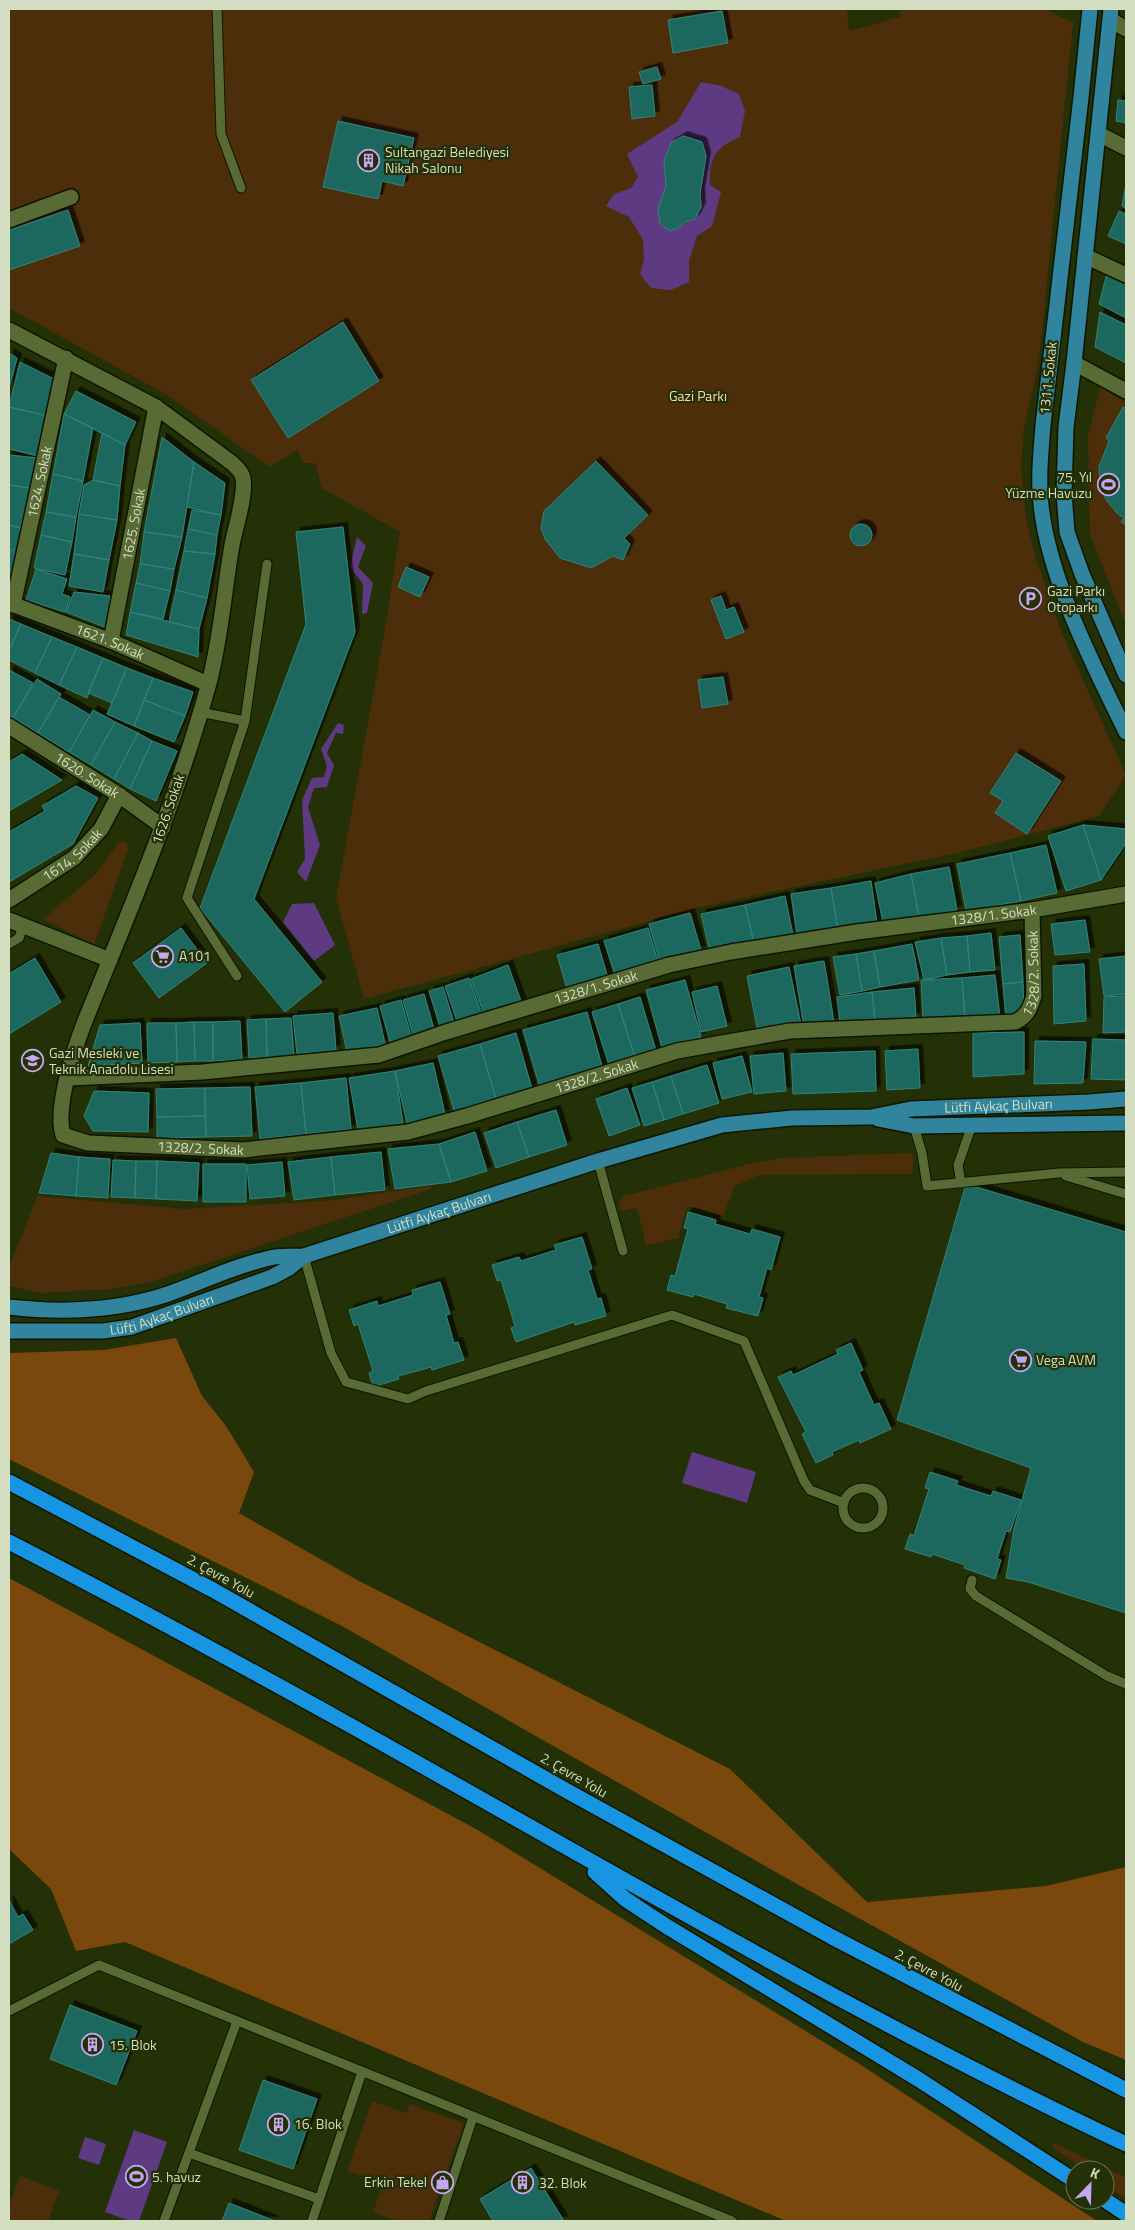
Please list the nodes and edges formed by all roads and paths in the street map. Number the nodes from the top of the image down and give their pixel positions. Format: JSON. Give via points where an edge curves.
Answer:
{"nodes":[{"id":1,"x":217,"y":9,"type":"edge"},
{"id":2,"x":1086,"y":10,"type":"edge"},
{"id":3,"x":1111,"y":15,"type":"edge"},
{"id":4,"x":1126,"y":29,"type":"edge"},
{"id":5,"x":1099,"y":134,"type":"junction"},
{"id":6,"x":1126,"y":148,"type":"edge"},
{"id":7,"x":240,"y":188,"type":"dead end"},
{"id":8,"x":71,"y":197,"type":"dead end"},
{"id":9,"x":9,"y":220,"type":"edge"},
{"id":10,"x":1085,"y":256,"type":"junction"},
{"id":11,"x":1126,"y":275,"type":"edge"},
{"id":12,"x":9,"y":330,"type":"edge"},
{"id":13,"x":66,"y":358,"type":"junction"},
{"id":14,"x":1074,"y":363,"type":"junction"},
{"id":15,"x":1126,"y":391,"type":"edge"},
{"id":16,"x":156,"y":407,"type":"junction"},
{"id":17,"x":267,"y":564,"type":"dead end"},
{"id":18,"x":11,"y":604,"type":"edge"},
{"id":19,"x":111,"y":641,"type":"junction"},
{"id":20,"x":1126,"y":675,"type":"edge"},
{"id":21,"x":208,"y":684,"type":"junction"},
{"id":22,"x":200,"y":712,"type":"junction"},
{"id":23,"x":244,"y":721,"type":"junction"},
{"id":24,"x":10,"y":728,"type":"edge"},
{"id":25,"x":1126,"y":732,"type":"edge"},
{"id":26,"x":119,"y":795,"type":"junction"},
{"id":27,"x":163,"y":828,"type":"junction"},
{"id":28,"x":1126,"y":894,"type":"edge"},
{"id":29,"x":9,"y":900,"type":"edge"},
{"id":30,"x":1032,"y":910,"type":"junction"},
{"id":31,"x":9,"y":920,"type":"edge"},
{"id":32,"x":24,"y":926,"type":"junction"},
{"id":33,"x":9,"y":944,"type":"edge"},
{"id":34,"x":110,"y":960,"type":"junction"},
{"id":35,"x":237,"y":976,"type":"dead end"},
{"id":36,"x":68,"y":1078,"type":"junction"},
{"id":37,"x":1126,"y":1099,"type":"edge"},
{"id":38,"x":871,"y":1118,"type":"junction"},
{"id":39,"x":1126,"y":1123,"type":"edge"},
{"id":40,"x":972,"y":1125,"type":"junction"},
{"id":41,"x":914,"y":1126,"type":"junction"},
{"id":42,"x":63,"y":1135,"type":"joint"},
{"id":43,"x":598,"y":1161,"type":"junction"},
{"id":44,"x":1126,"y":1172,"type":"edge"},
{"id":45,"x":1059,"y":1173,"type":"junction"},
{"id":46,"x":961,"y":1183,"type":"junction"},
{"id":47,"x":1126,"y":1194,"type":"edge"},
{"id":48,"x":623,"y":1251,"type":"dead end"},
{"id":49,"x":304,"y":1256,"type":"junction"},
{"id":50,"x":9,"y":1307,"type":"edge"},
{"id":51,"x":9,"y":1331,"type":"edge"},
{"id":52,"x":9,"y":1482,"type":"edge"},
{"id":53,"x":844,"y":1503,"type":"junction"},
{"id":54,"x":9,"y":1542,"type":"edge"},
{"id":55,"x":972,"y":1580,"type":"dead end"},
{"id":56,"x":1126,"y":1684,"type":"edge"},
{"id":57,"x":576,"y":1854,"type":"junction"},
{"id":58,"x":9,"y":2011,"type":"edge"},
{"id":59,"x":237,"y":2021,"type":"junction"},
{"id":60,"x":362,"y":2072,"type":"junction"},
{"id":61,"x":1126,"y":2090,"type":"edge"},
{"id":62,"x":473,"y":2117,"type":"junction"},
{"id":63,"x":1126,"y":2144,"type":"edge"},
{"id":64,"x":189,"y":2153,"type":"junction"},
{"id":65,"x":1065,"y":2175,"type":"edge"},
{"id":66,"x":319,"y":2198,"type":"junction"},
{"id":67,"x":1115,"y":2207,"type":"edge"},
{"id":68,"x":1126,"y":2214,"type":"edge"},
{"id":69,"x":164,"y":2221,"type":"edge"},
{"id":70,"x":312,"y":2221,"type":"edge"},
{"id":71,"x":438,"y":2221,"type":"edge"},
{"id":72,"x":732,"y":2221,"type":"edge"}],
"edges":[{"from":1,"to":7,"type":"lane","via":[[221,134]]},
{"from":2,"to":3,"type":"main road"},
{"from":2,"to":25,"type":"main road","name":"1311. Sokak","via":[[1046,393],[1041,497],[1053,563],[1098,674]]},
{"from":3,"to":4,"type":"street"},
{"from":3,"to":5,"type":"main road","name":"1311. Sokak"},
{"from":5,"to":6,"type":"street"},
{"from":5,"to":10,"type":"main road","name":"1311. Sokak"},
{"from":8,"to":9,"type":"street"},
{"from":10,"to":11,"type":"street"},
{"from":10,"to":14,"type":"main road","name":"1311. Sokak"},
{"from":12,"to":13,"type":"street"},
{"from":13,"to":16,"type":"street"},
{"from":13,"to":18,"type":"street","name":"1624. Sokak"},
{"from":14,"to":15,"type":"street"},
{"from":14,"to":20,"type":"main road","name":"1311. Sokak","via":[[1064,467],[1068,532],[1082,574]]},
{"from":16,"to":19,"type":"street","name":"1625. Sokak"},
{"from":16,"to":21,"type":"street","name":"1626. Sokak","via":[[242,473],[244,484],[217,650]]},
{"from":17,"to":23,"type":"lane"},
{"from":18,"to":19,"type":"street","name":"1621. Sokak"},
{"from":19,"to":21,"type":"street","name":"1621. Sokak"},
{"from":21,"to":22,"type":"street","name":"1626. Sokak"},
{"from":22,"to":23,"type":"lane"},
{"from":22,"to":27,"type":"street","name":"1626. Sokak"},
{"from":23,"to":35,"type":"lane","via":[[188,898]]},
{"from":24,"to":26,"type":"street","name":"1620. Sokak"},
{"from":26,"to":27,"type":"street","name":"1620. Sokak"},
{"from":26,"to":29,"type":"street","name":"1614. Sokak","via":[[102,829],[74,858]]},
{"from":27,"to":34,"type":"street","name":"1626. Sokak"},
{"from":28,"to":30,"type":"street","name":"1328/1. Sokak"},
{"from":30,"to":36,"type":"street","name":"1328/1. Sokak","via":[[857,932],[669,965],[379,1055],[202,1072]]},
{"from":30,"to":42,"type":"street","name":"1328/2. Sokak","via":[[1034,996],[1030,1009],[1015,1022],[790,1031],[677,1051],[408,1132],[243,1150],[88,1143]]},
{"from":31,"to":32,"type":"street"},
{"from":32,"to":33,"type":"lane","via":[[19,938]]},
{"from":32,"to":34,"type":"street"},
{"from":34,"to":36,"type":"street","name":"1626. Sokak","via":[[83,1026]]},
{"from":36,"to":42,"type":"street","name":"1626. Sokak","via":[[60,1115]]},
{"from":37,"to":38,"type":"main road","name":"Lütfi Aykaç Bulvarı","via":[[911,1109]]},
{"from":38,"to":41,"type":"main road","name":"Lütfi Aykaç Bulvarı"},
{"from":38,"to":43,"type":"main road","name":"Lütfi Aykaç Bulvarı","via":[[792,1118],[722,1125]]},
{"from":39,"to":40,"type":"main road","name":"Lütfi Aykaç Bulvarı"},
{"from":40,"to":41,"type":"main road","name":"Lütfi Aykaç Bulvarı"},
{"from":40,"to":46,"type":"lane","via":[[958,1165]]},
{"from":41,"to":46,"type":"lane","via":[[927,1186]]},
{"from":43,"to":48,"type":"lane"},
{"from":43,"to":49,"type":"main road","name":"Lütfi Aykaç Bulvarı"},
{"from":44,"to":45,"type":"lane"},
{"from":45,"to":46,"type":"lane"},
{"from":45,"to":47,"type":"lane"},
{"from":49,"to":50,"type":"main road","name":"Lütfi Aykaç Bulvarı","via":[[272,1257],[164,1295],[114,1307],[66,1310]]},
{"from":49,"to":51,"type":"main road","name":"Lüfti Aykaç Bulvarı","via":[[272,1277],[132,1327],[103,1331]]},
{"from":49,"to":53,"type":"lane","via":[[332,1353],[346,1382],[408,1399],[672,1315],[734,1336],[744,1341],[804,1481],[810,1490]]},
{"from":52,"to":61,"type":"highway","name":"2. Çevre Yolu","via":[[213,1590],[823,1932]]},
{"from":53,"to":53,"type":"lane","via":[[848,1521],[858,1527],[876,1523],[882,1512],[880,1499],[870,1490],[857,1489]]},
{"from":54,"to":57,"type":"highway","via":[[346,1723]]},
{"from":55,"to":56,"type":"lane","via":[[970,1589],[976,1596],[1107,1676]]},
{"from":57,"to":63,"type":"highway","via":[[921,2043]]},
{"from":57,"to":65,"type":"highway","via":[[625,1899],[666,1926],[918,2079]]},
{"from":58,"to":59,"type":"lane","via":[[99,1965]]},
{"from":59,"to":60,"type":"lane"},
{"from":59,"to":64,"type":"lane"},
{"from":60,"to":62,"type":"lane"},
{"from":60,"to":66,"type":"lane"},
{"from":62,"to":71,"type":"lane"},
{"from":62,"to":72,"type":"lane"},
{"from":64,"to":66,"type":"lane"},
{"from":64,"to":69,"type":"lane"},
{"from":66,"to":70,"type":"lane"},
{"from":67,"to":68,"type":"highway"}]}
